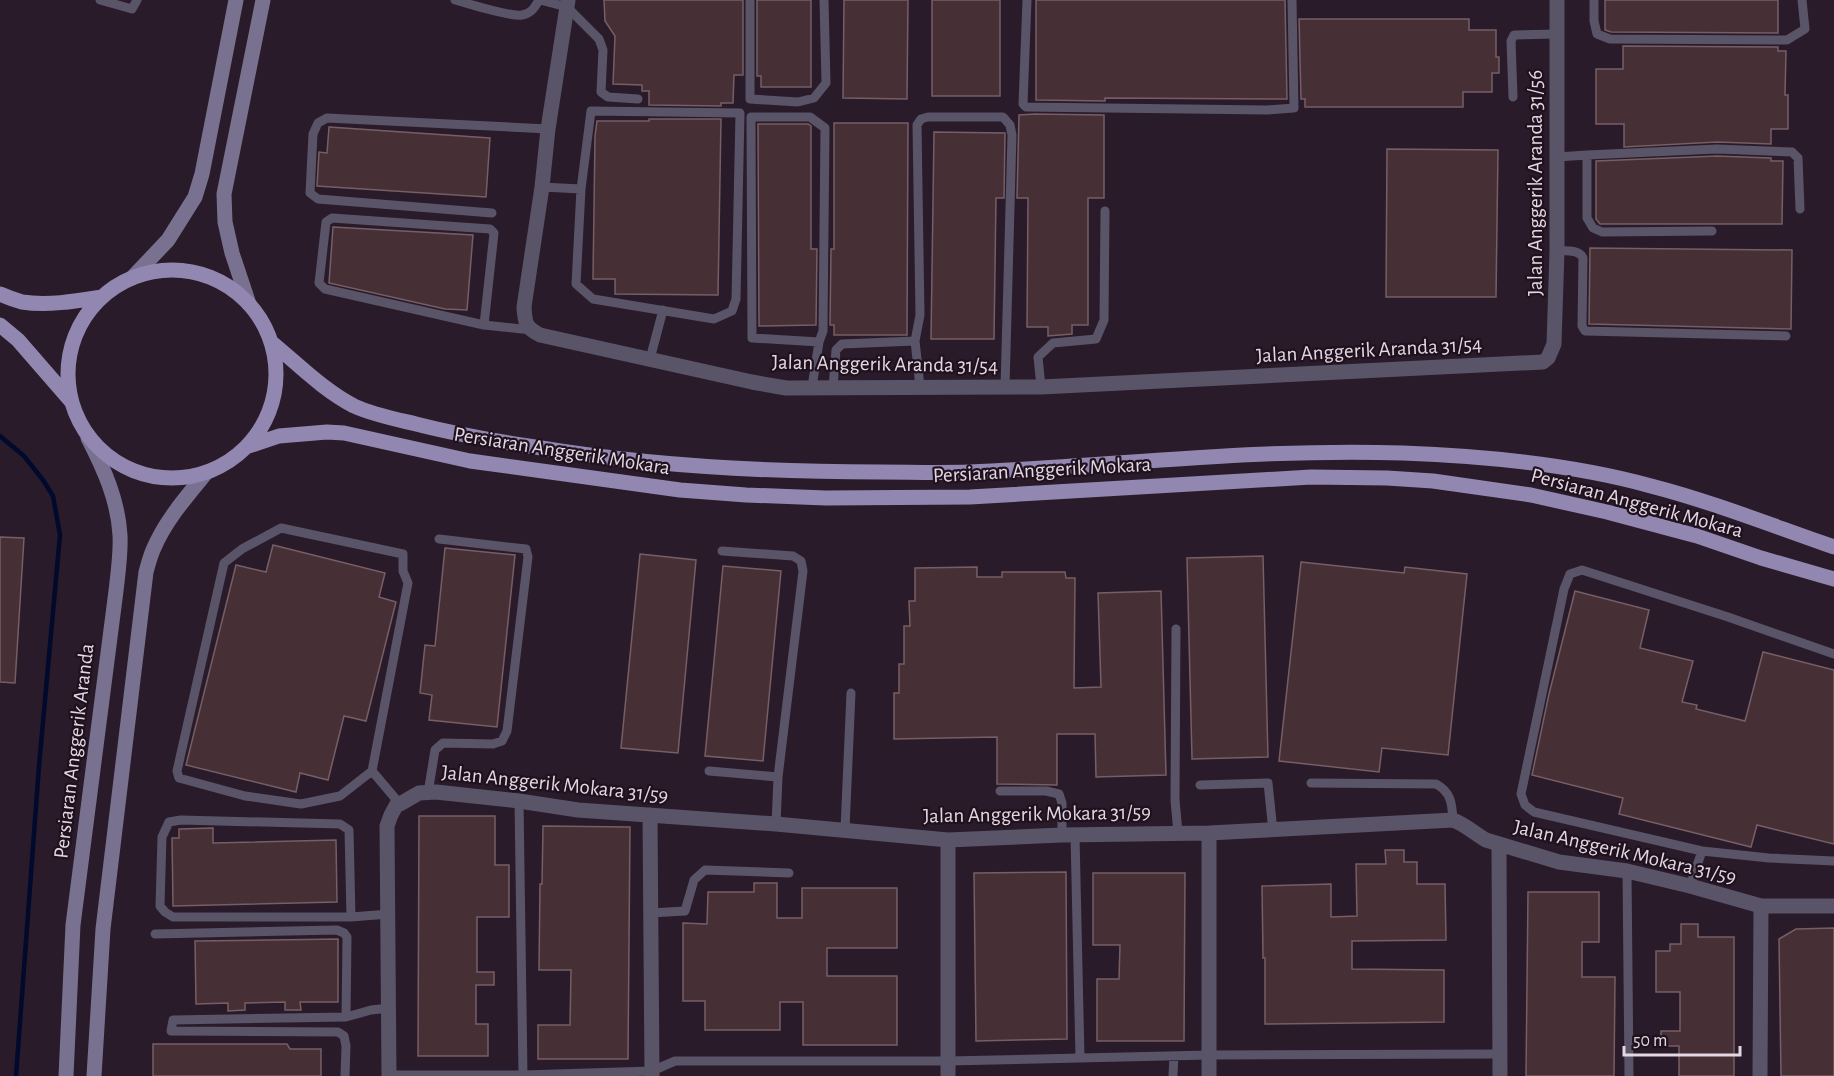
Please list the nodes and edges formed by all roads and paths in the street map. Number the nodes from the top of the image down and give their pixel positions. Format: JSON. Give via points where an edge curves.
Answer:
{"nodes":[{"id":1,"x":100,"y":0,"type":"edge"},
{"id":2,"x":137,"y":0,"type":"edge"},
{"id":3,"x":236,"y":0,"type":"edge"},
{"id":4,"x":263,"y":0,"type":"edge"},
{"id":5,"x":455,"y":0,"type":"edge"},
{"id":6,"x":540,"y":0,"type":"edge"},
{"id":7,"x":750,"y":0,"type":"edge"},
{"id":8,"x":824,"y":0,"type":"edge"},
{"id":9,"x":1027,"y":0,"type":"edge"},
{"id":10,"x":1292,"y":0,"type":"edge"},
{"id":11,"x":1557,"y":0,"type":"edge"},
{"id":12,"x":1594,"y":0,"type":"edge"},
{"id":13,"x":1802,"y":0,"type":"edge"},
{"id":14,"x":568,"y":4,"type":"edge"},
{"id":15,"x":1557,"y":34,"type":"junction"},
{"id":16,"x":1514,"y":97,"type":"dead end"},
{"id":17,"x":638,"y":99,"type":"dead end"},
{"id":18,"x":548,"y":129,"type":"junction"},
{"id":19,"x":1587,"y":155,"type":"junction"},
{"id":20,"x":1557,"y":157,"type":"junction"},
{"id":21,"x":542,"y":187,"type":"junction"},
{"id":22,"x":581,"y":189,"type":"junction"},
{"id":23,"x":1800,"y":209,"type":"dead end"},
{"id":24,"x":1105,"y":211,"type":"dead end"},
{"id":25,"x":492,"y":213,"type":"dead end"},
{"id":26,"x":1712,"y":231,"type":"dead end"},
{"id":27,"x":1557,"y":250,"type":"junction"},
{"id":28,"x":132,"y":278,"type":"junction"},
{"id":29,"x":0,"y":294,"type":"edge"},
{"id":30,"x":102,"y":297,"type":"junction"},
{"id":31,"x":249,"y":304,"type":"junction"},
{"id":32,"x":663,"y":310,"type":"junction"},
{"id":33,"x":484,"y":325,"type":"junction"},
{"id":34,"x":0,"y":326,"type":"edge"},
{"id":35,"x":531,"y":330,"type":"junction"},
{"id":36,"x":1786,"y":336,"type":"dead end"},
{"id":37,"x":915,"y":341,"type":"junction"},
{"id":38,"x":271,"y":342,"type":"junction"},
{"id":39,"x":819,"y":342,"type":"junction"},
{"id":40,"x":650,"y":359,"type":"junction"},
{"id":41,"x":1543,"y":362,"type":"joint"},
{"id":42,"x":812,"y":387,"type":"junction"},
{"id":43,"x":833,"y":387,"type":"junction"},
{"id":44,"x":920,"y":387,"type":"junction"},
{"id":45,"x":1005,"y":387,"type":"junction"},
{"id":46,"x":1041,"y":387,"type":"junction"},
{"id":47,"x":71,"y":401,"type":"junction"},
{"id":48,"x":88,"y":438,"type":"junction"},
{"id":49,"x":246,"y":447,"type":"junction"},
{"id":50,"x":206,"y":473,"type":"junction"},
{"id":51,"x":439,"y":539,"type":"dead end"},
{"id":52,"x":1834,"y":547,"type":"edge"},
{"id":53,"x":722,"y":552,"type":"dead end"},
{"id":54,"x":1834,"y":579,"type":"edge"},
{"id":55,"x":1176,"y":630,"type":"dead end"},
{"id":56,"x":1834,"y":654,"type":"edge"},
{"id":57,"x":851,"y":693,"type":"dead end"},
{"id":58,"x":372,"y":771,"type":"junction"},
{"id":59,"x":709,"y":771,"type":"dead end"},
{"id":60,"x":778,"y":777,"type":"junction"},
{"id":61,"x":1311,"y":783,"type":"dead end"},
{"id":62,"x":1200,"y":785,"type":"dead end"},
{"id":63,"x":1000,"y":790,"type":"dead end"},
{"id":64,"x":428,"y":793,"type":"junction"},
{"id":65,"x":519,"y":801,"type":"junction"},
{"id":66,"x":400,"y":804,"type":"junction"},
{"id":67,"x":650,"y":815,"type":"junction"},
{"id":68,"x":1454,"y":820,"type":"junction"},
{"id":69,"x":776,"y":824,"type":"junction"},
{"id":70,"x":845,"y":830,"type":"junction"},
{"id":71,"x":1273,"y":831,"type":"junction"},
{"id":72,"x":1178,"y":833,"type":"junction"},
{"id":73,"x":1209,"y":833,"type":"junction"},
{"id":74,"x":1068,"y":835,"type":"junction"},
{"id":75,"x":948,"y":840,"type":"junction"},
{"id":76,"x":1499,"y":846,"type":"junction"},
{"id":77,"x":1702,"y":851,"type":"junction"},
{"id":78,"x":1834,"y":861,"type":"edge"},
{"id":79,"x":1627,"y":871,"type":"junction"},
{"id":80,"x":789,"y":873,"type":"dead end"},
{"id":81,"x":1690,"y":886,"type":"junction"},
{"id":82,"x":1761,"y":906,"type":"junction"},
{"id":83,"x":1834,"y":906,"type":"edge"},
{"id":84,"x":650,"y":913,"type":"junction"},
{"id":85,"x":389,"y":914,"type":"junction"},
{"id":86,"x":351,"y":917,"type":"junction"},
{"id":87,"x":155,"y":934,"type":"dead end"},
{"id":88,"x":389,"y":1008,"type":"junction"},
{"id":89,"x":346,"y":1017,"type":"junction"},
{"id":90,"x":1500,"y":1054,"type":"junction"},
{"id":91,"x":1209,"y":1055,"type":"junction"},
{"id":92,"x":1174,"y":1056,"type":"junction"},
{"id":93,"x":1080,"y":1058,"type":"junction"},
{"id":94,"x":948,"y":1068,"type":"edge"},
{"id":95,"x":652,"y":1073,"type":"edge"},
{"id":96,"x":389,"y":1075,"type":"edge"},
{"id":97,"x":523,"y":1075,"type":"edge"},
{"id":98,"x":570,"y":1075,"type":"edge"},
{"id":99,"x":66,"y":1076,"type":"edge"},
{"id":100,"x":94,"y":1076,"type":"edge"},
{"id":101,"x":345,"y":1076,"type":"edge"},
{"id":102,"x":1173,"y":1076,"type":"edge"},
{"id":103,"x":1209,"y":1076,"type":"edge"},
{"id":104,"x":1500,"y":1076,"type":"edge"},
{"id":105,"x":1629,"y":1076,"type":"edge"},
{"id":106,"x":1760,"y":1076,"type":"edge"}],
"edges":[{"from":1,"to":2,"type":"lane","via":[[132,9]]},
{"from":3,"to":28,"type":"main road","via":[[195,197],[168,240]]},
{"from":4,"to":31,"type":"main road","via":[[224,194],[232,253]]},
{"from":5,"to":6,"type":"lane","via":[[523,15]]},
{"from":6,"to":14,"type":"lane"},
{"from":7,"to":8,"type":"lane","via":[[750,99],[798,102],[814,98],[826,83]]},
{"from":9,"to":10,"type":"lane","via":[[1023,104],[1026,107],[1267,110],[1294,108]]},
{"from":11,"to":15,"type":"street","name":"Jalan Anggerik Aranda 31/56"},
{"from":12,"to":13,"type":"lane","via":[[1598,34],[1610,39],[1787,40],[1805,29]]},
{"from":14,"to":17,"type":"lane","via":[[599,39],[603,50],[601,92],[608,97]]},
{"from":14,"to":18,"type":"street"},
{"from":15,"to":16,"type":"lane","via":[[1514,35]]},
{"from":15,"to":20,"type":"street","name":"Jalan Anggerik Aranda 31/56"},
{"from":18,"to":21,"type":"street"},
{"from":18,"to":25,"type":"lane","via":[[327,118],[318,123],[313,134],[310,193],[318,199]]},
{"from":19,"to":20,"type":"lane"},
{"from":19,"to":23,"type":"lane","via":[[1717,149],[1792,152],[1798,158]]},
{"from":19,"to":26,"type":"lane","via":[[1587,218],[1593,228],[1602,232]]},
{"from":20,"to":27,"type":"street","name":"Jalan Anggerik Aranda 31/56"},
{"from":21,"to":22,"type":"lane"},
{"from":21,"to":35,"type":"street","via":[[524,307],[525,322]]},
{"from":22,"to":32,"type":"lane","via":[[576,284],[593,299]]},
{"from":22,"to":32,"type":"lane","via":[[591,111],[740,113],[736,299],[732,311],[714,318]]},
{"from":24,"to":46,"type":"lane","via":[[1104,320],[1096,339],[1053,343],[1038,357]]},
{"from":27,"to":36,"type":"lane","via":[[1577,252],[1583,258],[1585,331]]},
{"from":27,"to":41,"type":"street","name":"Jalan Anggerik Aranda 31/56","via":[[1554,344]]},
{"from":28,"to":30,"type":"main road"},
{"from":28,"to":31,"type":"main road","via":[[150,272],[186,270],[221,282]]},
{"from":29,"to":30,"type":"main road","via":[[33,303]]},
{"from":30,"to":47,"type":"main road","via":[[84,318],[72,345],[68,373]]},
{"from":31,"to":38,"type":"main road"},
{"from":32,"to":40,"type":"lane"},
{"from":33,"to":33,"type":"lane","via":[[325,289],[319,283],[326,222],[332,218],[490,229],[494,233]]},
{"from":33,"to":35,"type":"lane"},
{"from":34,"to":47,"type":"main road","via":[[18,340]]},
{"from":35,"to":40,"type":"street","name":"Jalan Anggerik Aranda 31/54"},
{"from":37,"to":43,"type":"lane","via":[[842,344],[836,350]]},
{"from":37,"to":44,"type":"lane"},
{"from":37,"to":45,"type":"lane","via":[[920,315],[917,125],[928,117],[1003,117],[1012,135]]},
{"from":38,"to":49,"type":"main road","via":[[276,370],[273,398],[263,425]]},
{"from":38,"to":52,"type":"main road","name":"Persiaran Anggerik Mokara","via":[[332,392],[381,416],[455,434],[573,453],[673,465],[807,472],[968,472],[1312,452],[1404,453],[1560,466],[1650,485]]},
{"from":39,"to":39,"type":"lane","via":[[823,331],[825,128],[810,117],[751,117],[752,338]]},
{"from":39,"to":42,"type":"lane"},
{"from":40,"to":42,"type":"street","name":"Jalan Anggerik Aranda 31/54","via":[[786,388]]},
{"from":41,"to":46,"type":"street","name":"Jalan Anggerik Aranda 31/54"},
{"from":42,"to":43,"type":"street","name":"Jalan Anggerik Aranda 31/54"},
{"from":43,"to":44,"type":"street","name":"Jalan Anggerik Aranda 31/54"},
{"from":44,"to":45,"type":"street","name":"Jalan Anggerik Aranda 31/54"},
{"from":45,"to":46,"type":"street","name":"Jalan Anggerik Aranda 31/54"},
{"from":47,"to":48,"type":"main road"},
{"from":48,"to":50,"type":"main road","via":[[116,463],[145,475],[176,479]]},
{"from":48,"to":99,"type":"main road","name":"Persiaran Anggerik Aranda","via":[[106,473],[116,504],[120,536],[73,925]]},
{"from":49,"to":50,"type":"main road"},
{"from":49,"to":54,"type":"main road","name":"Persiaran Anggerik Mokara","via":[[279,436],[344,433],[471,461],[680,490],[826,498],[970,497],[1311,477],[1433,481],[1531,495],[1606,512]]},
{"from":50,"to":100,"type":"main road","via":[[166,526],[146,572],[103,929]]},
{"from":51,"to":64,"type":"lane","via":[[526,549],[528,558],[507,731],[502,741],[493,744],[443,743],[435,750]]},
{"from":53,"to":60,"type":"lane","via":[[793,556],[801,561],[803,571]]},
{"from":55,"to":72,"type":"lane"},
{"from":56,"to":77,"type":"lane","via":[[1582,570],[1570,574],[1521,794],[1525,805],[1534,812]]},
{"from":57,"to":70,"type":"lane"},
{"from":58,"to":58,"type":"lane","via":[[408,582],[403,554],[281,528],[224,563],[177,771],[179,778],[245,796],[301,804],[340,796]]},
{"from":58,"to":66,"type":"lane"},
{"from":59,"to":60,"type":"lane"},
{"from":60,"to":69,"type":"lane"},
{"from":61,"to":68,"type":"lane","via":[[1436,783],[1445,788]]},
{"from":62,"to":71,"type":"lane","via":[[1268,783]]},
{"from":63,"to":74,"type":"lane","via":[[1059,794]]},
{"from":64,"to":65,"type":"street","name":"Jalan Anggerik Mokara 31/59"},
{"from":64,"to":66,"type":"street","name":"Jalan Anggerik Mokara 31/59","via":[[419,793]]},
{"from":65,"to":67,"type":"street","name":"Jalan Anggerik Mokara 31/59"},
{"from":65,"to":97,"type":"lane"},
{"from":66,"to":85,"type":"street","via":[[387,826]]},
{"from":67,"to":69,"type":"street","name":"Jalan Anggerik Mokara 31/59"},
{"from":67,"to":84,"type":"street"},
{"from":68,"to":71,"type":"street","name":"Jalan Anggerik Mokara 31/59"},
{"from":68,"to":76,"type":"street","name":"Jalan Anggerik Mokara 31/59"},
{"from":69,"to":70,"type":"street","name":"Jalan Anggerik Mokara 31/59"},
{"from":70,"to":75,"type":"street","name":"Jalan Anggerik Mokara 31/59"},
{"from":71,"to":73,"type":"street","name":"Jalan Anggerik Mokara 31/59"},
{"from":72,"to":73,"type":"street","name":"Jalan Anggerik Mokara 31/59"},
{"from":72,"to":74,"type":"street","name":"Jalan Anggerik Mokara 31/59"},
{"from":73,"to":91,"type":"street"},
{"from":74,"to":75,"type":"street","name":"Jalan Anggerik Mokara 31/59"},
{"from":74,"to":93,"type":"lane"},
{"from":75,"to":94,"type":"street"},
{"from":76,"to":79,"type":"street","name":"Jalan Anggerik Mokara 31/59","via":[[1559,862]]},
{"from":76,"to":90,"type":"street"},
{"from":77,"to":78,"type":"lane"},
{"from":77,"to":81,"type":"lane"},
{"from":79,"to":81,"type":"street","name":"Jalan Anggerik Mokara 31/59"},
{"from":79,"to":105,"type":"lane"},
{"from":80,"to":84,"type":"lane","via":[[705,870],[694,880],[685,911]]},
{"from":81,"to":82,"type":"street","name":"Jalan Anggerik Mokara 31/59"},
{"from":82,"to":83,"type":"street","name":"Jalan Anggerik Mokara 31/59"},
{"from":82,"to":106,"type":"street"},
{"from":84,"to":95,"type":"street"},
{"from":85,"to":86,"type":"lane"},
{"from":85,"to":88,"type":"street"},
{"from":86,"to":86,"type":"lane","via":[[349,830],[340,824],[169,822],[162,837],[160,906],[173,917]]},
{"from":87,"to":89,"type":"lane","via":[[338,930],[347,937]]},
{"from":88,"to":89,"type":"lane"},
{"from":88,"to":96,"type":"street"},
{"from":89,"to":101,"type":"lane","via":[[173,1020],[171,1031],[338,1032],[344,1036],[346,1046]]},
{"from":90,"to":91,"type":"lane"},
{"from":90,"to":104,"type":"street"},
{"from":91,"to":92,"type":"lane"},
{"from":91,"to":103,"type":"street"},
{"from":92,"to":93,"type":"lane"},
{"from":92,"to":102,"type":"lane"},
{"from":93,"to":94,"type":"lane"},
{"from":94,"to":95,"type":"lane","via":[[675,1061]]},
{"from":95,"to":98,"type":"lane"},
{"from":96,"to":97,"type":"lane"},
{"from":97,"to":98,"type":"lane"}]}
